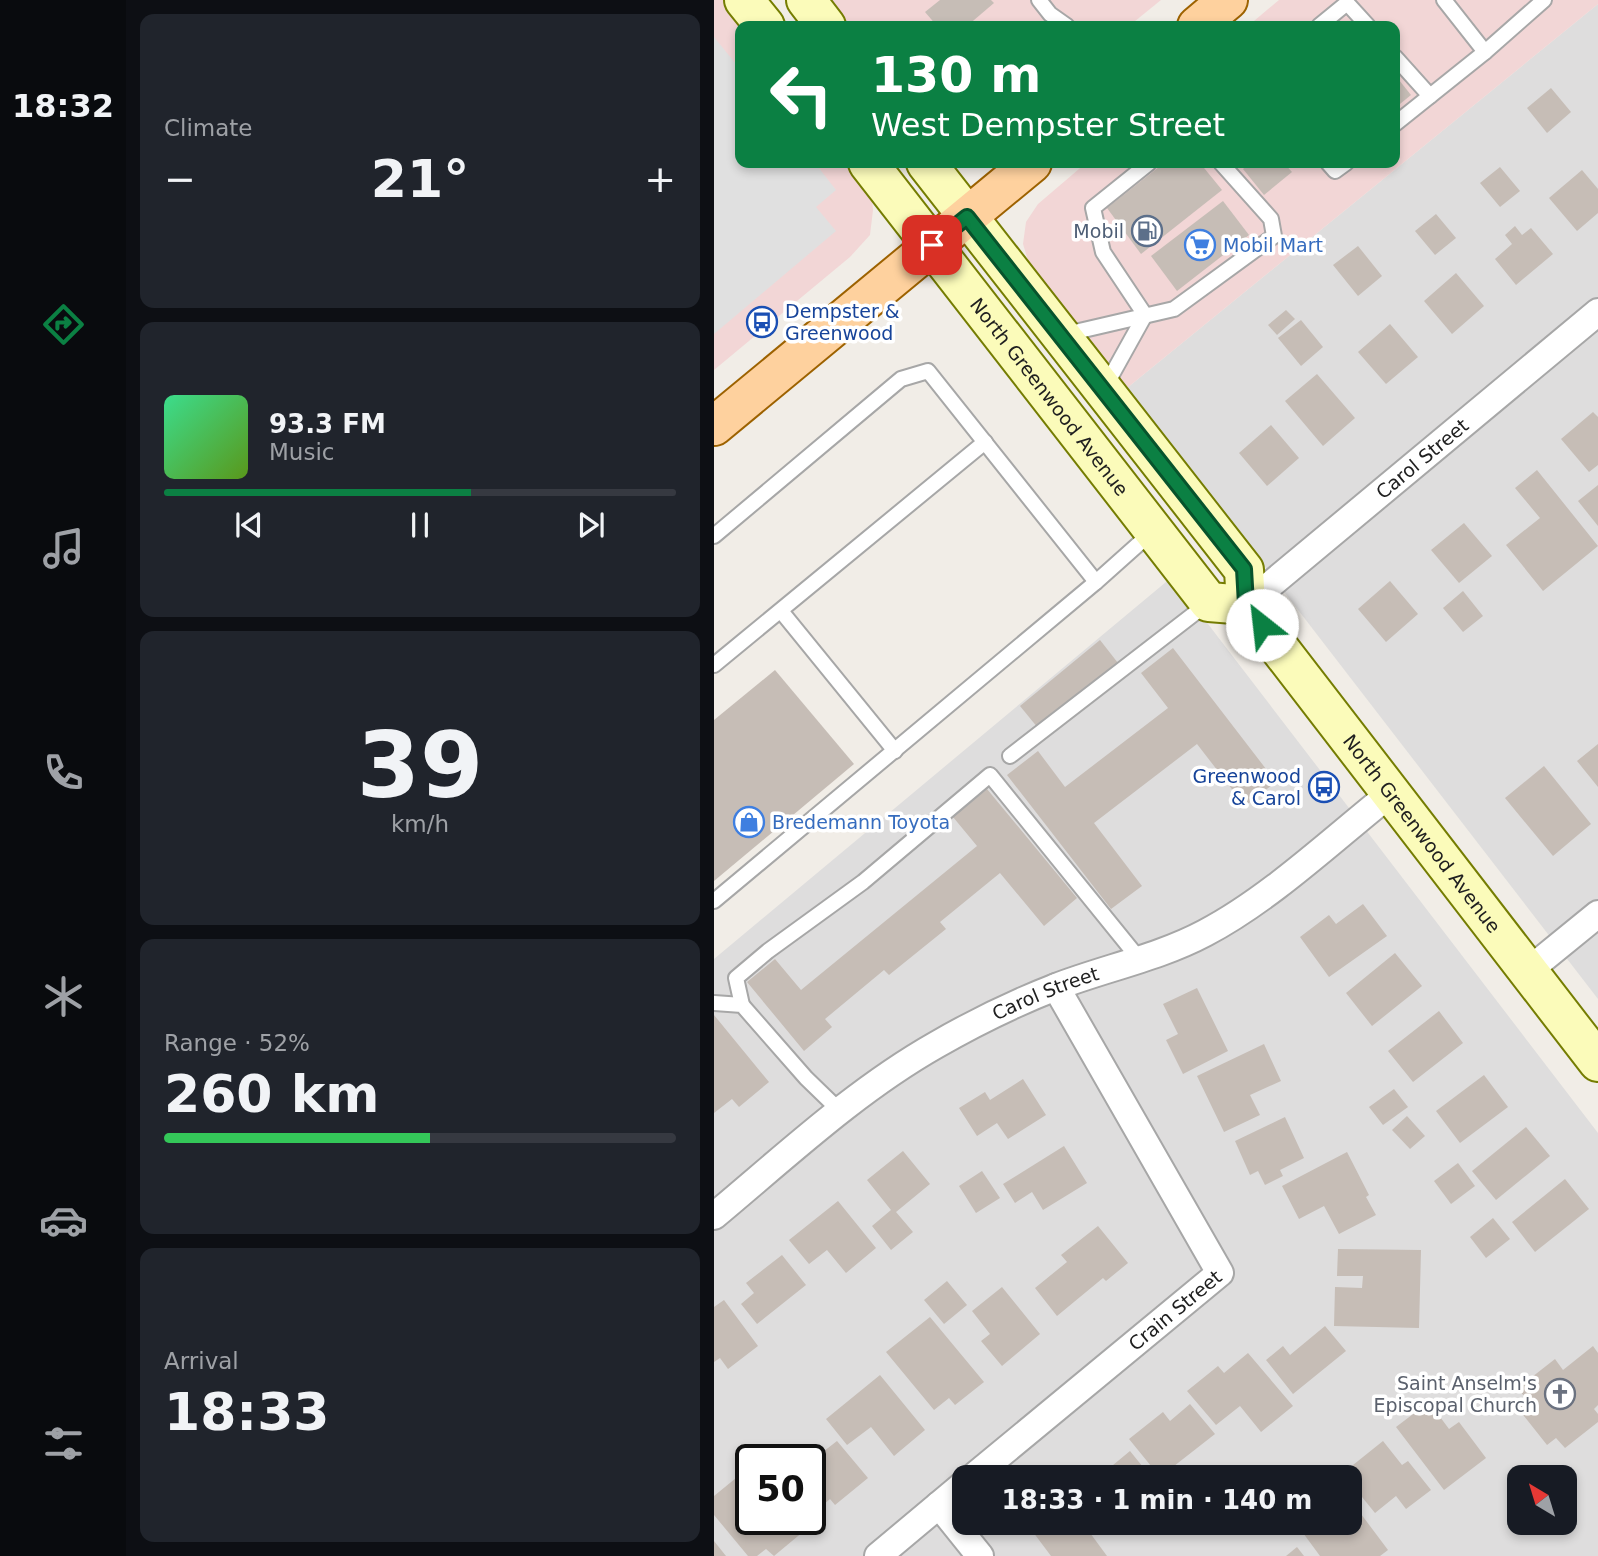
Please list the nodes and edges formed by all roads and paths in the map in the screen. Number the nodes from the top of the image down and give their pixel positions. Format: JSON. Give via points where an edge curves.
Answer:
{"nodes":[{"id":1,"x":744,"y":0,"type":"edge"},
{"id":2,"x":806,"y":0,"type":"edge"},
{"id":3,"x":1039,"y":0,"type":"edge"},
{"id":4,"x":1444,"y":0,"type":"edge"},
{"id":5,"x":1544,"y":0,"type":"edge"},
{"id":6,"x":761,"y":21,"type":"edge"},
{"id":7,"x":822,"y":21,"type":"edge"},
{"id":8,"x":1060,"y":21,"type":"edge"},
{"id":9,"x":1325,"y":21,"type":"edge"},
{"id":10,"x":1363,"y":21,"type":"edge"},
{"id":11,"x":1485,"y":52,"type":"junction"},
{"id":12,"x":1400,"y":63,"type":"edge"},
{"id":13,"x":1430,"y":96,"type":"junction"},
{"id":14,"x":1400,"y":120,"type":"edge"},
{"id":15,"x":872,"y":168,"type":"edge"},
{"id":16,"x":930,"y":168,"type":"edge"},
{"id":17,"x":1026,"y":168,"type":"edge"},
{"id":18,"x":1143,"y":168,"type":"edge"},
{"id":19,"x":1225,"y":168,"type":"edge"},
{"id":20,"x":967,"y":217,"type":"junction"},
{"id":21,"x":932,"y":245,"type":"junction"},
{"id":22,"x":1598,"y":312,"type":"edge"},
{"id":23,"x":1145,"y":315,"type":"junction"},
{"id":24,"x":1060,"y":335,"type":"junction"},
{"id":25,"x":1103,"y":391,"type":"junction"},
{"id":26,"x":714,"y":426,"type":"edge"},
{"id":27,"x":985,"y":442,"type":"junction"},
{"id":28,"x":1153,"y":531,"type":"junction"},
{"id":29,"x":714,"y":536,"type":"edge"},
{"id":30,"x":1096,"y":582,"type":"junction"},
{"id":31,"x":1227,"y":603,"type":"junction"},
{"id":32,"x":781,"y":611,"type":"junction"},
{"id":33,"x":714,"y":665,"type":"edge"},
{"id":34,"x":895,"y":751,"type":"junction"},
{"id":35,"x":1010,"y":756,"type":"dead end"},
{"id":36,"x":1391,"y":793,"type":"junction"},
{"id":37,"x":714,"y":901,"type":"edge"},
{"id":38,"x":1598,"y":914,"type":"edge"},
{"id":39,"x":1140,"y":960,"type":"junction"},
{"id":40,"x":1528,"y":971,"type":"junction"},
{"id":41,"x":1056,"y":987,"type":"junction"},
{"id":42,"x":714,"y":1003,"type":"edge"},
{"id":43,"x":742,"y":1005,"type":"junction"},
{"id":44,"x":1598,"y":1062,"type":"edge"},
{"id":45,"x":839,"y":1111,"type":"junction"},
{"id":46,"x":714,"y":1216,"type":"edge"},
{"id":47,"x":988,"y":1465,"type":"edge"},
{"id":48,"x":952,"y":1494,"type":"edge"},
{"id":49,"x":939,"y":1505,"type":"junction"},
{"id":50,"x":877,"y":1556,"type":"edge"},
{"id":51,"x":981,"y":1556,"type":"edge"}],
"edges":[{"from":1,"to":6,"type":"main road"},
{"from":2,"to":7,"type":"main road"},
{"from":3,"to":8,"type":"lane"},
{"from":4,"to":11,"type":"lane"},
{"from":5,"to":11,"type":"lane"},
{"from":9,"to":10,"type":"lane","via":[[1347,3]]},
{"from":11,"to":13,"type":"lane"},
{"from":12,"to":13,"type":"lane"},
{"from":13,"to":14,"type":"lane"},
{"from":15,"to":21,"type":"main road","name":"North Greenwood Avenue"},
{"from":16,"to":20,"type":"main road"},
{"from":17,"to":20,"type":"main road"},
{"from":18,"to":23,"type":"lane","via":[[1093,208],[1103,252]]},
{"from":19,"to":23,"type":"lane","via":[[1271,219],[1274,236],[1174,309]]},
{"from":20,"to":21,"type":"main road"},
{"from":20,"to":24,"type":"main road"},
{"from":21,"to":26,"type":"main road"},
{"from":21,"to":28,"type":"main road","name":"North Greenwood Avenue"},
{"from":22,"to":31,"type":"street","name":"Carol Street"},
{"from":23,"to":24,"type":"lane"},
{"from":23,"to":25,"type":"lane"},
{"from":24,"to":25,"type":"main road"},
{"from":25,"to":31,"type":"main road","via":[[1244,569]]},
{"from":27,"to":29,"type":"lane","via":[[928,371],[901,379]]},
{"from":27,"to":30,"type":"lane"},
{"from":27,"to":32,"type":"lane"},
{"from":28,"to":30,"type":"lane"},
{"from":28,"to":31,"type":"main road","name":"North Greenwood Avenue"},
{"from":30,"to":34,"type":"lane"},
{"from":31,"to":35,"type":"lane"},
{"from":31,"to":36,"type":"main road","name":"North Greenwood Avenue"},
{"from":32,"to":33,"type":"lane"},
{"from":32,"to":34,"type":"lane"},
{"from":34,"to":37,"type":"lane"},
{"from":36,"to":39,"type":"street","name":"Carol Street","via":[[1244,910],[1203,934]]},
{"from":36,"to":40,"type":"main road","name":"North Greenwood Avenue"},
{"from":38,"to":40,"type":"street"},
{"from":39,"to":41,"type":"street","name":"Carol Street"},
{"from":39,"to":43,"type":"lane","via":[[990,775],[863,882],[736,978]]},
{"from":40,"to":44,"type":"main road","name":"North Greenwood Avenue"},
{"from":41,"to":45,"type":"street","name":"Carol Street","via":[[936,1045]]},
{"from":41,"to":47,"type":"street","name":"Crain Street","via":[[1220,1273]]},
{"from":42,"to":43,"type":"lane"},
{"from":43,"to":45,"type":"lane"},
{"from":45,"to":46,"type":"street","name":"Carol Street"},
{"from":48,"to":49,"type":"street"},
{"from":49,"to":50,"type":"street"},
{"from":49,"to":51,"type":"street"}]}
